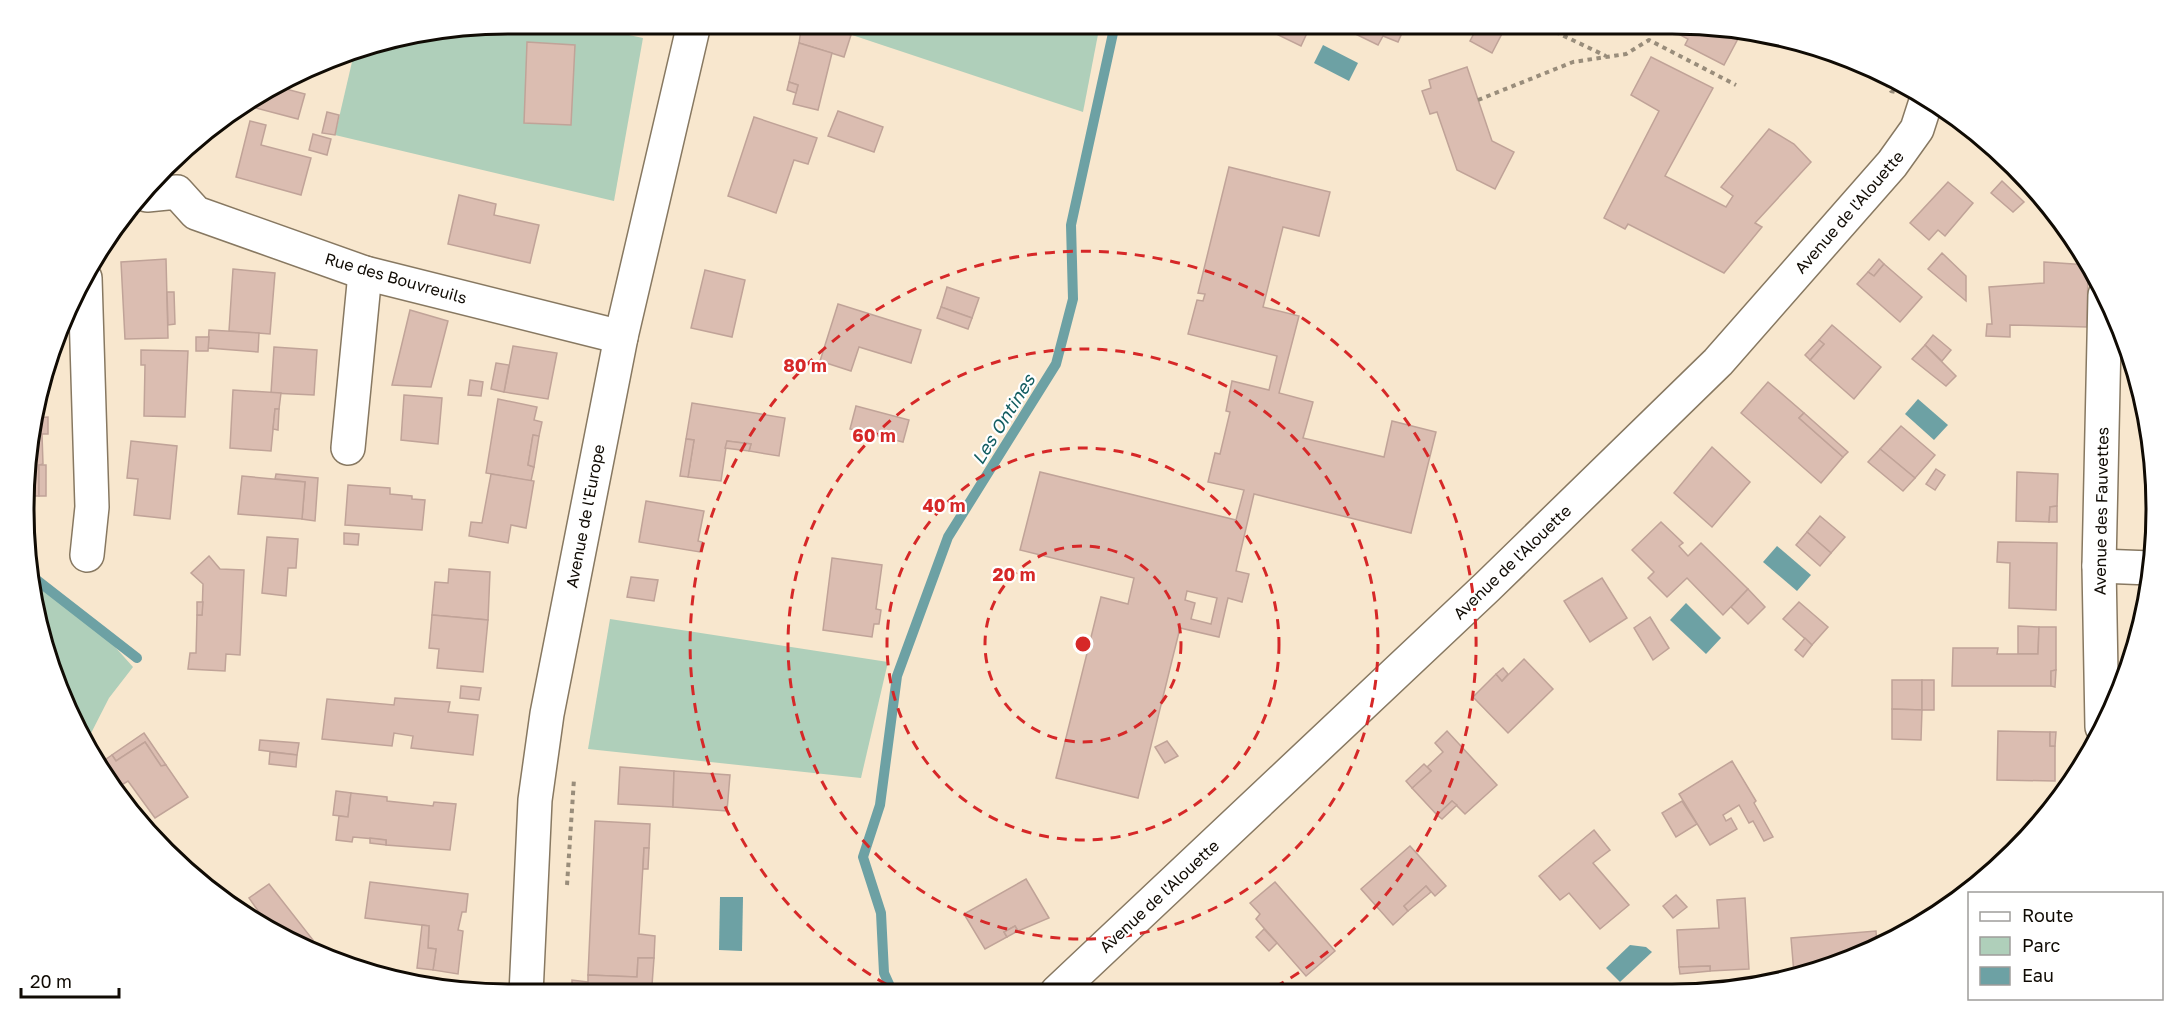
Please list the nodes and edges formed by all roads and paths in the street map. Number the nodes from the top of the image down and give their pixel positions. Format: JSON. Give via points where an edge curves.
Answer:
{"nodes":[{"id":1,"x":689,"y":34,"type":"edge"},
{"id":2,"x":1560,"y":34,"type":"edge"},
{"id":3,"x":1606,"y":56,"type":"junction"},
{"id":4,"x":1736,"y":85,"type":"dead end"},
{"id":5,"x":1478,"y":100,"type":"dead end"},
{"id":6,"x":1924,"y":107,"type":"edge"},
{"id":7,"x":165,"y":185,"type":"edge"},
{"id":8,"x":365,"y":273,"type":"junction"},
{"id":9,"x":86,"y":294,"type":"edge"},
{"id":10,"x":2105,"y":314,"type":"edge"},
{"id":11,"x":621,"y":337,"type":"junction"},
{"id":12,"x":348,"y":448,"type":"dead end"},
{"id":13,"x":87,"y":555,"type":"dead end"},
{"id":14,"x":2099,"y":566,"type":"junction"},
{"id":15,"x":2142,"y":568,"type":"edge"},
{"id":16,"x":2102,"y":710,"type":"edge"},
{"id":17,"x":575,"y":774,"type":"dead end"},
{"id":18,"x":567,"y":890,"type":"dead end"},
{"id":19,"x":526,"y":984,"type":"edge"},
{"id":20,"x":1065,"y":984,"type":"edge"}],
"edges":[{"from":1,"to":11,"type":"street","name":"Avenue de l'Europe"},
{"from":2,"to":3,"type":"path"},
{"from":3,"to":4,"type":"path","via":[[1626,54],[1649,40]]},
{"from":3,"to":5,"type":"path","via":[[1573,63]]},
{"from":6,"to":20,"type":"street","name":"Avenue de l'Alouette","via":[[1917,129],[1892,164],[1718,362],[1487,587]]},
{"from":7,"to":8,"type":"street","name":"Rue des Bouvreuils","via":[[196,213]]},
{"from":8,"to":11,"type":"street","name":"Rue des Bouvreuils"},
{"from":8,"to":12,"type":"street"},
{"from":9,"to":13,"type":"street","via":[[92,507]]},
{"from":10,"to":14,"type":"street","name":"Avenue des Fauvettes"},
{"from":11,"to":19,"type":"street","name":"Avenue de l'Europe","via":[[546,714],[535,800]]},
{"from":14,"to":15,"type":"street"},
{"from":14,"to":16,"type":"street","name":"Avenue des Fauvettes"},
{"from":17,"to":18,"type":"path"}]}
